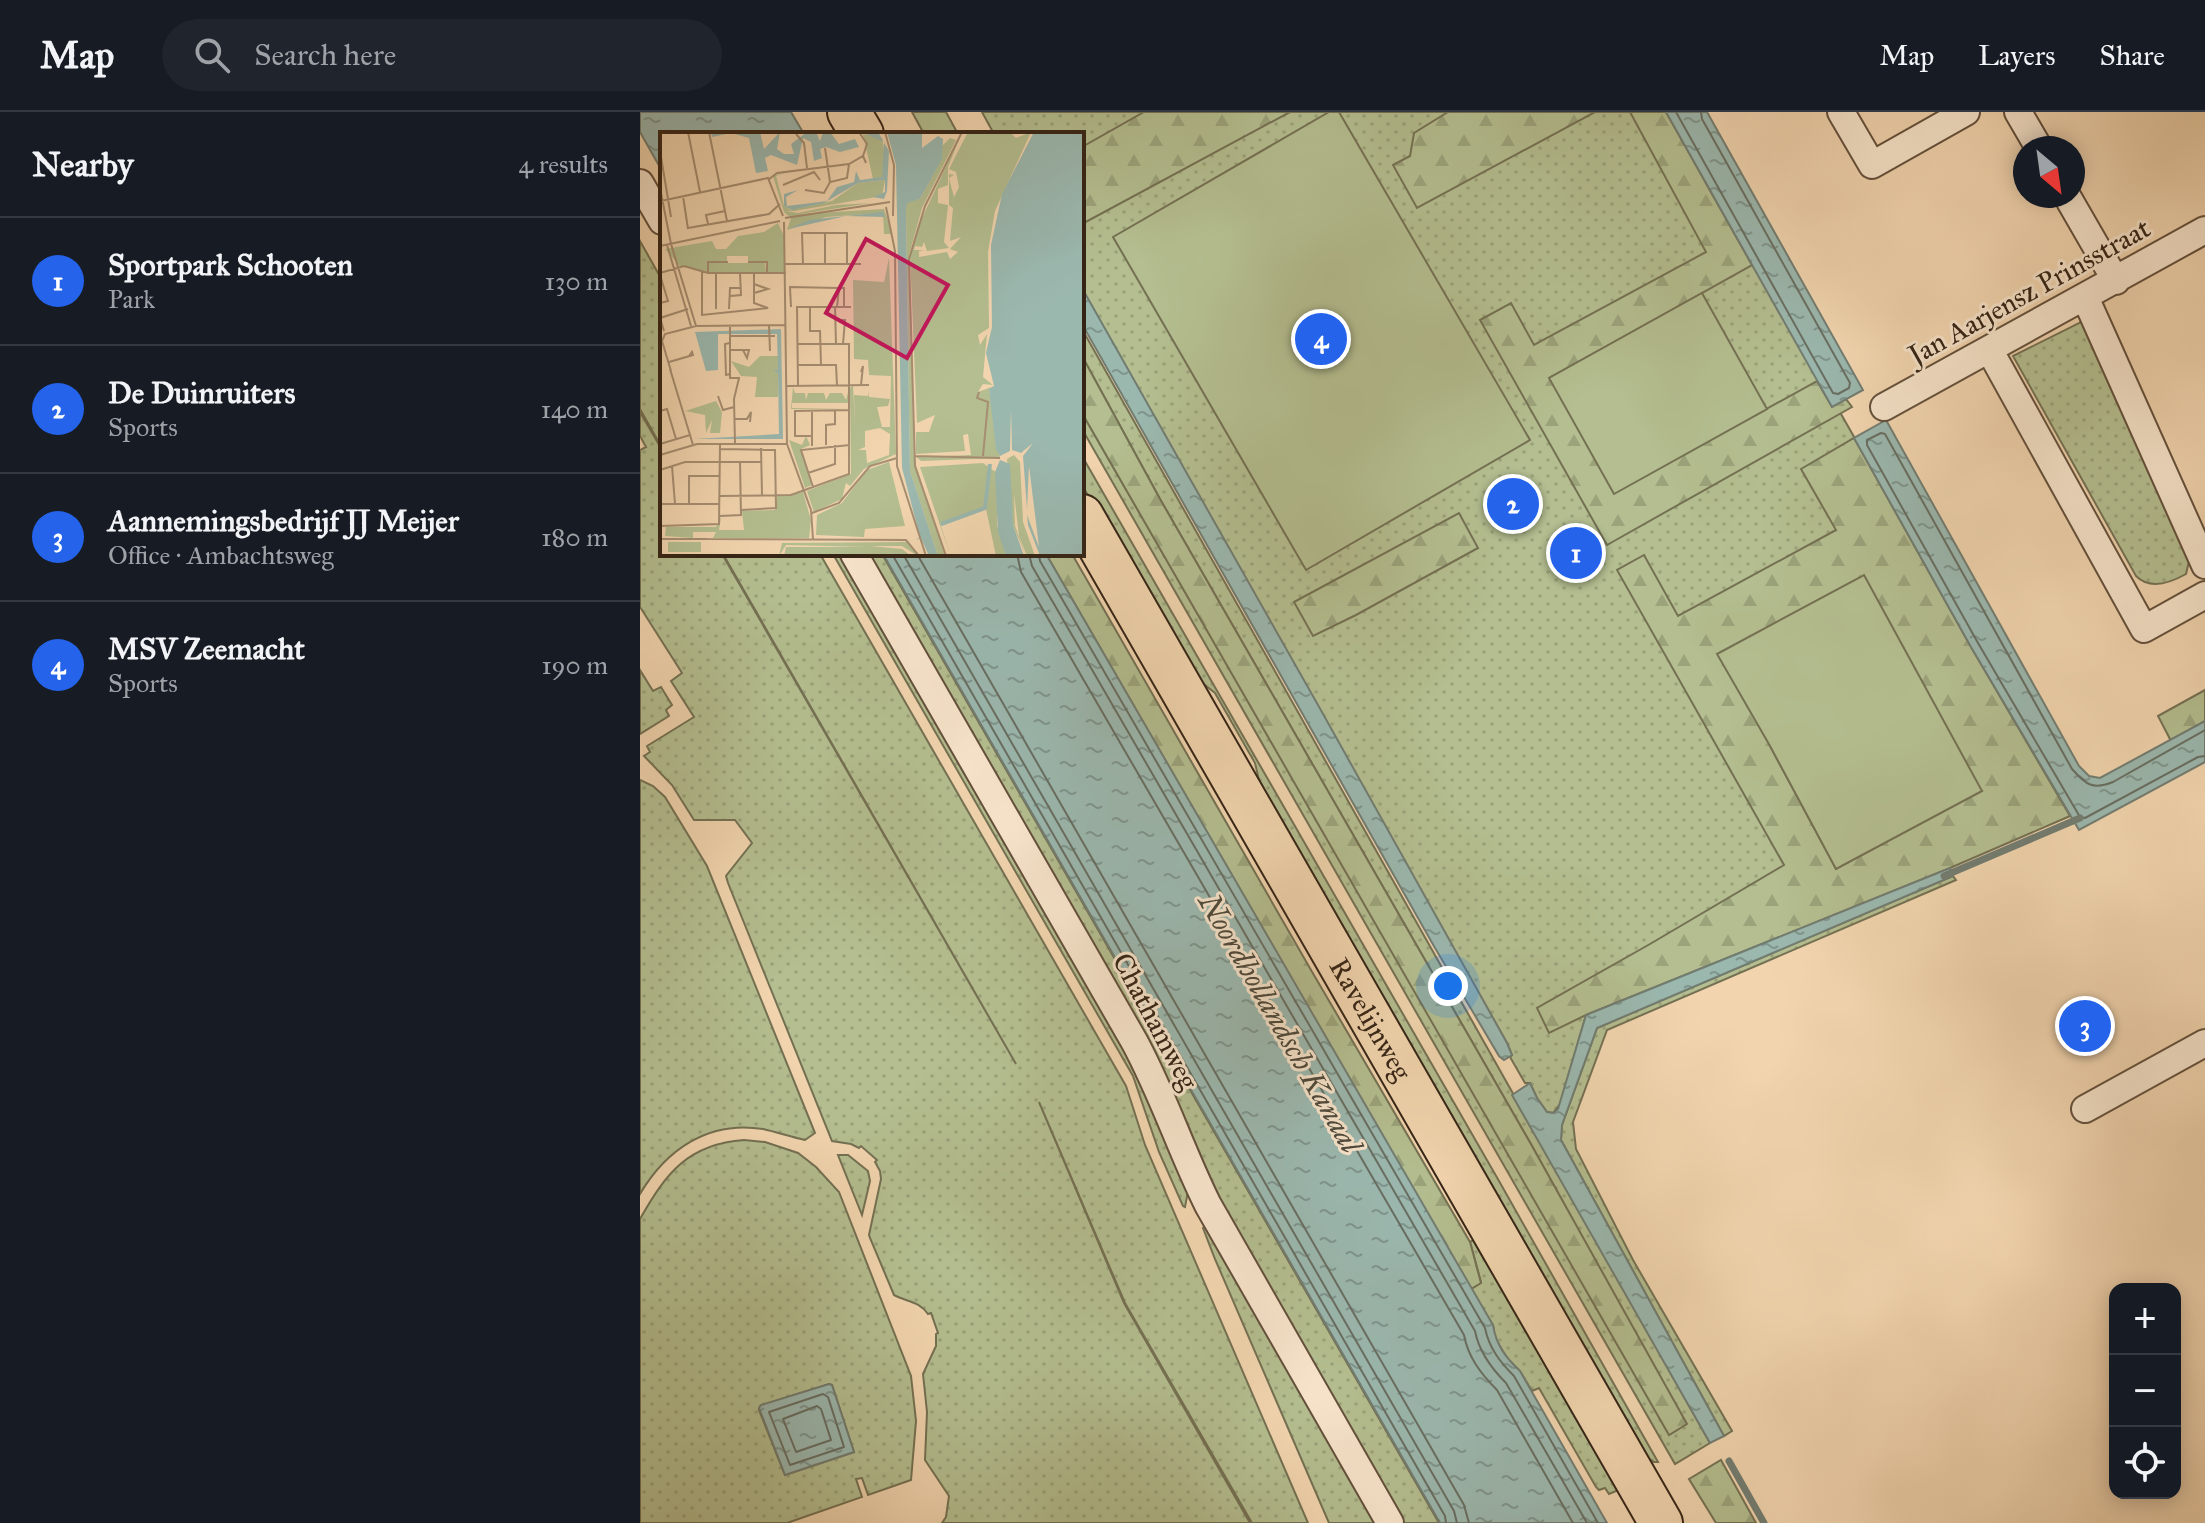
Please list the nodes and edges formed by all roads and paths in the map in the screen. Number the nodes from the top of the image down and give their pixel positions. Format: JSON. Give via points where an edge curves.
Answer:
{"nodes":[{"id":1,"x":849,"y":112,"type":"edge"},
{"id":2,"x":1841,"y":112,"type":"edge"},
{"id":3,"x":1966,"y":112,"type":"edge"},
{"id":4,"x":2018,"y":112,"type":"edge"},
{"id":5,"x":861,"y":132,"type":"edge"},
{"id":6,"x":2032,"y":136,"type":"edge"},
{"id":7,"x":640,"y":183,"type":"edge"},
{"id":8,"x":2074,"y":208,"type":"edge"},
{"id":9,"x":660,"y":218,"type":"edge"},
{"id":10,"x":2205,"y":230,"type":"edge"},
{"id":11,"x":2116,"y":281,"type":"junction"},
{"id":12,"x":2085,"y":297,"type":"junction"},
{"id":13,"x":1989,"y":349,"type":"junction"},
{"id":14,"x":1884,"y":407,"type":"dead end"},
{"id":15,"x":1084,"y":519,"type":"edge"},
{"id":16,"x":855,"y":556,"type":"edge"},
{"id":17,"x":2205,"y":565,"type":"edge"},
{"id":18,"x":2205,"y":595,"type":"edge"},
{"id":19,"x":2205,"y":1043,"type":"edge"},
{"id":20,"x":2085,"y":1109,"type":"dead end"},
{"id":21,"x":1390,"y":1523,"type":"edge"},
{"id":22,"x":1661,"y":1523,"type":"edge"}],
"edges":[{"from":1,"to":5,"type":"main road"},
{"from":2,"to":3,"type":"street","via":[[1872,165]]},
{"from":4,"to":6,"type":"street"},
{"from":7,"to":9,"type":"street"},
{"from":8,"to":11,"type":"street"},
{"from":10,"to":11,"type":"street","name":"Jan Aarjensz Prinsstraat"},
{"from":11,"to":12,"type":"street","name":"Jan Aarjensz Prinsstraat"},
{"from":12,"to":13,"type":"street","name":"Jan Aarjensz Prinsstraat"},
{"from":12,"to":17,"type":"street"},
{"from":13,"to":14,"type":"street","name":"Jan Aarjensz Prinsstraat"},
{"from":13,"to":18,"type":"street","via":[[2144,629]]},
{"from":15,"to":22,"type":"main road","name":"Ravelijnweg"},
{"from":16,"to":21,"type":"street","name":"Chathamweg","via":[[1134,1041],[1208,1205]]},
{"from":19,"to":20,"type":"street"}]}
